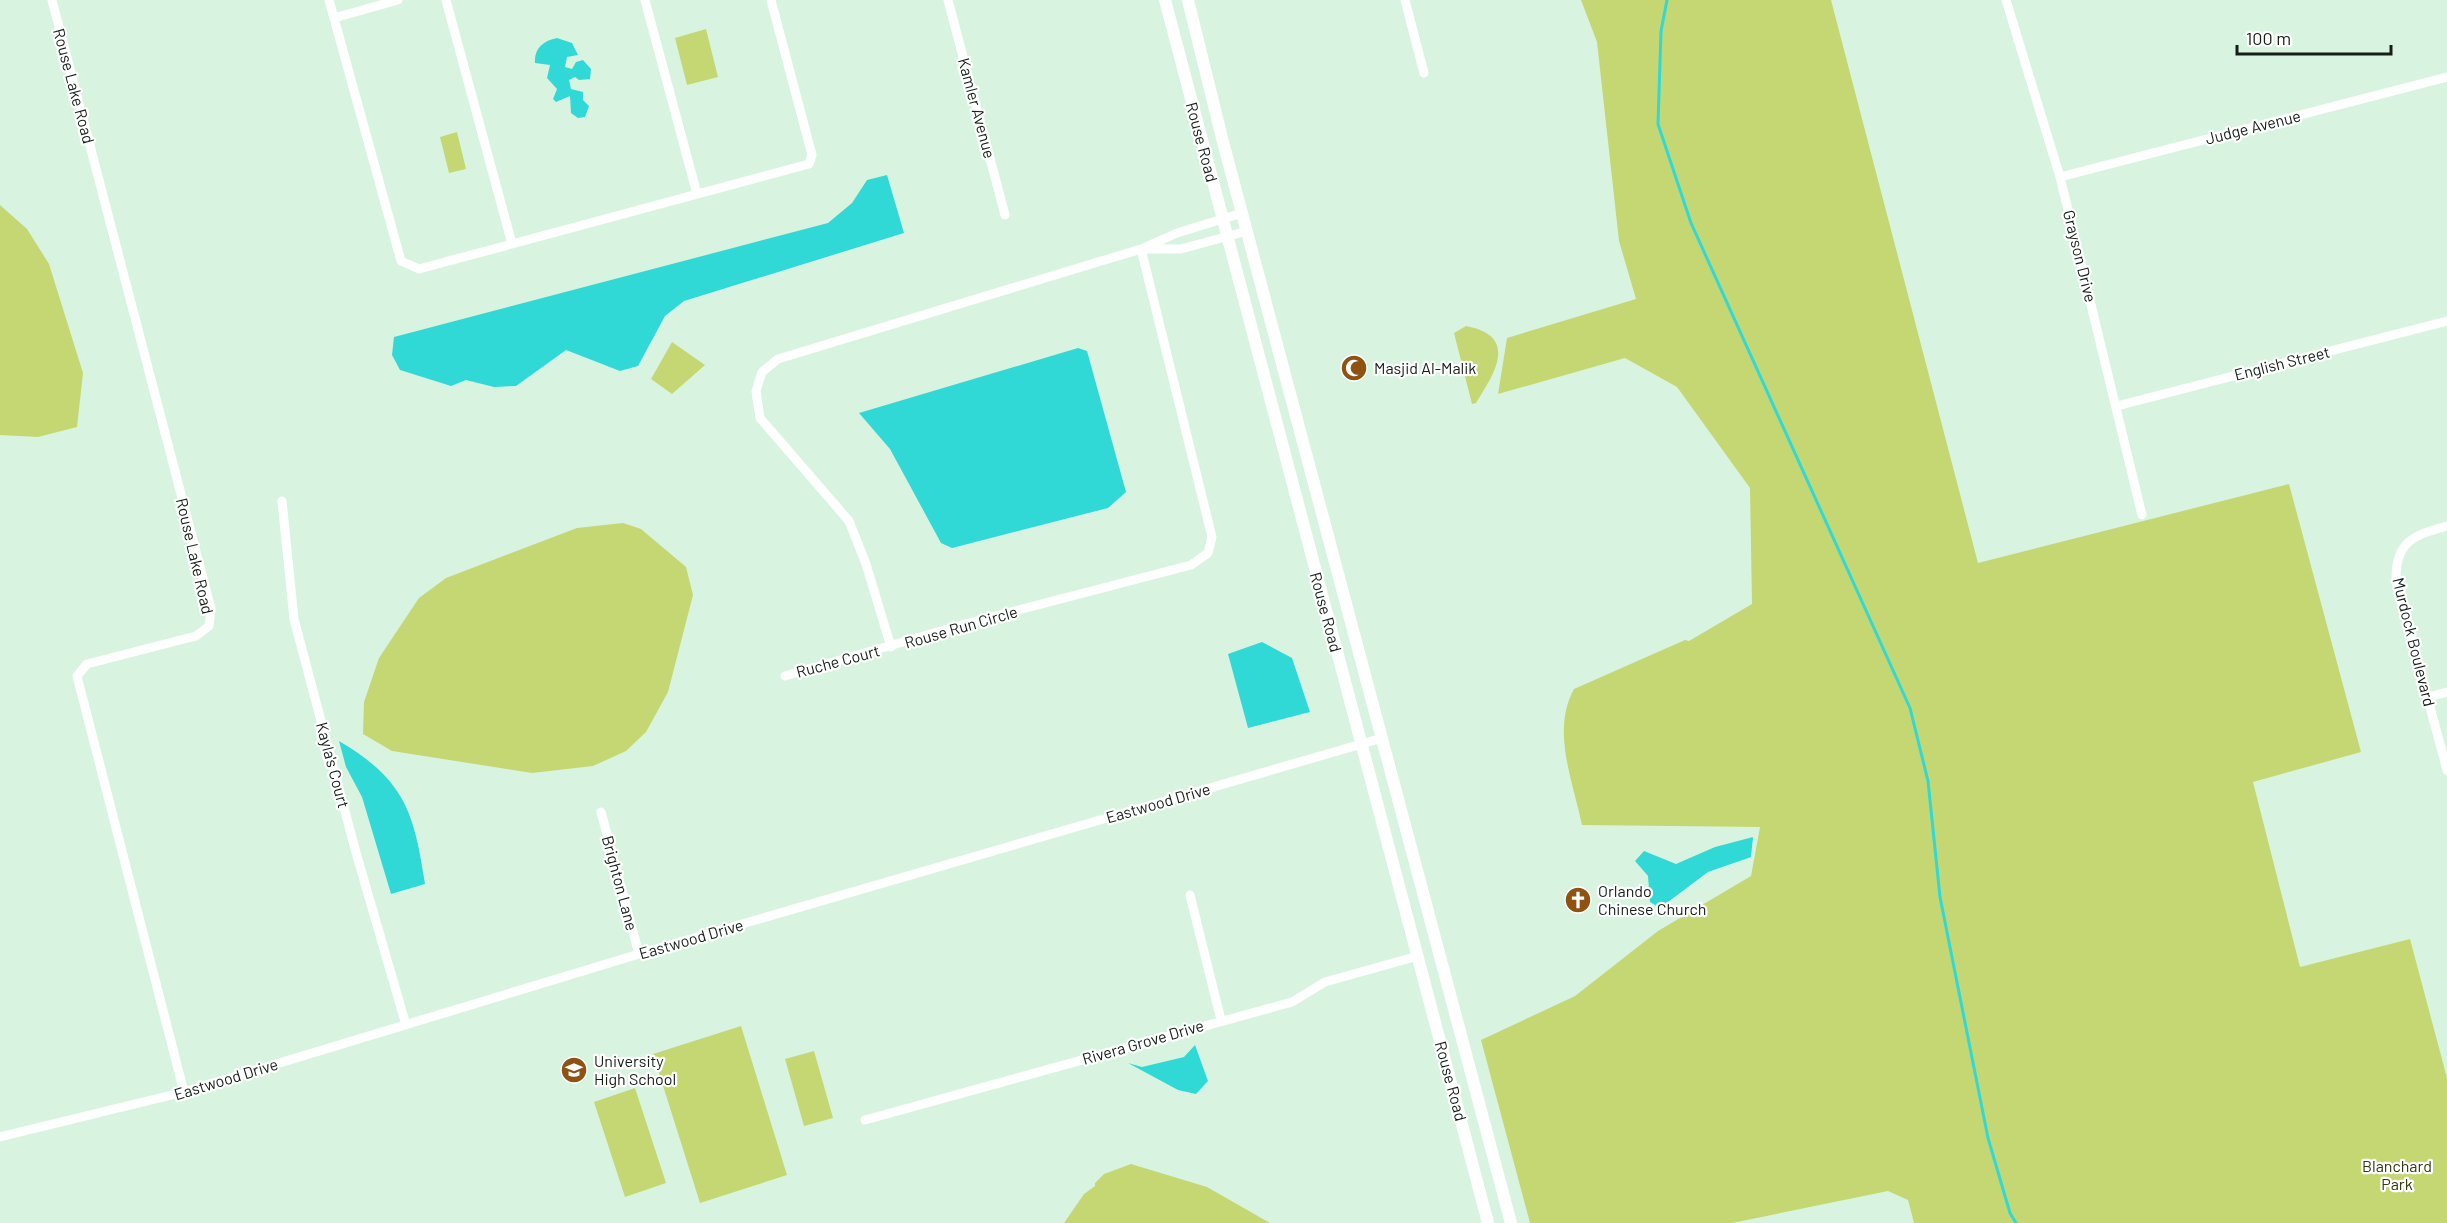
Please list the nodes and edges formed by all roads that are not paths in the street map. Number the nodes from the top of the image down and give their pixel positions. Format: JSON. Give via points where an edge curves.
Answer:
{"nodes":[{"id":1,"x":52,"y":0,"type":"edge"},
{"id":2,"x":329,"y":0,"type":"edge"},
{"id":3,"x":398,"y":0,"type":"edge"},
{"id":4,"x":446,"y":0,"type":"edge"},
{"id":5,"x":645,"y":0,"type":"edge"},
{"id":6,"x":771,"y":0,"type":"edge"},
{"id":7,"x":948,"y":0,"type":"edge"},
{"id":8,"x":1165,"y":0,"type":"edge"},
{"id":9,"x":1188,"y":0,"type":"edge"},
{"id":10,"x":1405,"y":0,"type":"edge"},
{"id":11,"x":2006,"y":0,"type":"edge"},
{"id":12,"x":334,"y":18,"type":"junction"},
{"id":13,"x":1424,"y":74,"type":"dead end"},
{"id":14,"x":2447,"y":77,"type":"edge"},
{"id":15,"x":2060,"y":177,"type":"junction"},
{"id":16,"x":697,"y":194,"type":"junction"},
{"id":17,"x":1242,"y":213,"type":"junction"},
{"id":18,"x":1005,"y":215,"type":"dead end"},
{"id":19,"x":1222,"y":219,"type":"junction"},
{"id":20,"x":1247,"y":231,"type":"junction"},
{"id":21,"x":1177,"y":233,"type":"junction"},
{"id":22,"x":1226,"y":236,"type":"junction"},
{"id":23,"x":512,"y":244,"type":"junction"},
{"id":24,"x":1141,"y":249,"type":"junction"},
{"id":25,"x":1181,"y":249,"type":"junction"},
{"id":26,"x":2447,"y":321,"type":"edge"},
{"id":27,"x":2117,"y":406,"type":"junction"},
{"id":28,"x":282,"y":501,"type":"dead end"},
{"id":29,"x":2142,"y":515,"type":"dead end"},
{"id":30,"x":2447,"y":526,"type":"edge"},
{"id":31,"x":891,"y":647,"type":"junction"},
{"id":32,"x":785,"y":676,"type":"dead end"},
{"id":33,"x":2447,"y":692,"type":"edge"},
{"id":34,"x":2428,"y":697,"type":"junction"},
{"id":35,"x":1382,"y":738,"type":"junction"},
{"id":36,"x":1361,"y":744,"type":"junction"},
{"id":37,"x":2447,"y":770,"type":"edge"},
{"id":38,"x":601,"y":812,"type":"dead end"},
{"id":39,"x":1190,"y":895,"type":"dead end"},
{"id":40,"x":639,"y":954,"type":"junction"},
{"id":41,"x":1418,"y":956,"type":"junction"},
{"id":42,"x":1221,"y":1020,"type":"junction"},
{"id":43,"x":406,"y":1025,"type":"junction"},
{"id":44,"x":184,"y":1092,"type":"junction"},
{"id":45,"x":865,"y":1120,"type":"dead end"},
{"id":46,"x":0,"y":1137,"type":"edge"},
{"id":47,"x":1488,"y":1223,"type":"edge"},
{"id":48,"x":1511,"y":1223,"type":"edge"}],
"edges":[{"from":1,"to":44,"type":"street","name":"Rouse Lake Road","via":[[211,609],[209,626],[196,636],[87,664],[77,676]]},
{"from":2,"to":12,"type":"street"},
{"from":3,"to":12,"type":"street"},
{"from":4,"to":23,"type":"street"},
{"from":5,"to":16,"type":"street"},
{"from":6,"to":16,"type":"street","via":[[812,155],[809,164]]},
{"from":7,"to":18,"type":"street","name":"Kamler Avenue"},
{"from":8,"to":19,"type":"street","name":"Rouse Road"},
{"from":9,"to":17,"type":"street","name":"Rouse Road"},
{"from":10,"to":13,"type":"street"},
{"from":11,"to":15,"type":"street","name":"Grayson Drive"},
{"from":12,"to":23,"type":"street","via":[[401,261],[419,269]]},
{"from":14,"to":15,"type":"street","name":"Judge Avenue"},
{"from":15,"to":27,"type":"street","name":"Grayson Drive"},
{"from":16,"to":23,"type":"street"},
{"from":17,"to":19,"type":"street","name":"Rouse Run Circle"},
{"from":17,"to":20,"type":"street","name":"Rouse Road"},
{"from":19,"to":21,"type":"street","name":"Rouse Run Circle"},
{"from":19,"to":22,"type":"street","name":"Rouse Road"},
{"from":20,"to":22,"type":"street","name":"Rouse Run Circle"},
{"from":20,"to":35,"type":"street","name":"Rouse Road"},
{"from":21,"to":24,"type":"street","name":"Rouse Run Circle"},
{"from":21,"to":25,"type":"street"},
{"from":22,"to":25,"type":"street","name":"Rouse Run Circle"},
{"from":22,"to":36,"type":"street","name":"Rouse Road"},
{"from":24,"to":25,"type":"street","name":"Rouse Run Circle"},
{"from":24,"to":31,"type":"street","name":"Rouse Run Circle","via":[[1212,537],[1208,553],[1191,565]]},
{"from":24,"to":31,"type":"street","name":"Rouse Run Circle","via":[[778,359],[762,372],[756,391],[760,418],[849,521]]},
{"from":26,"to":27,"type":"street","name":"English Street"},
{"from":27,"to":29,"type":"street","name":"Grayson Drive"},
{"from":28,"to":43,"type":"street","name":"Kayla's Court","via":[[294,619]]},
{"from":30,"to":34,"type":"street","name":"Murdock Boulevard","via":[[2413,538],[2401,549],[2396,563],[2396,581]]},
{"from":31,"to":32,"type":"street","name":"Ruche Court"},
{"from":33,"to":34,"type":"street"},
{"from":34,"to":37,"type":"street","name":"Murdock Boulevard"},
{"from":35,"to":36,"type":"street","name":"Eastwood Drive"},
{"from":35,"to":48,"type":"street","name":"Rouse Road"},
{"from":36,"to":40,"type":"street","name":"Eastwood Drive"},
{"from":36,"to":41,"type":"street","name":"Rouse Road"},
{"from":38,"to":40,"type":"street","name":"Brighton Lane"},
{"from":39,"to":42,"type":"street"},
{"from":40,"to":43,"type":"street","name":"Eastwood Drive"},
{"from":41,"to":42,"type":"street","name":"Rivera Grove Drive","via":[[1325,982],[1292,1002]]},
{"from":41,"to":47,"type":"street","name":"Rouse Road"},
{"from":42,"to":45,"type":"street","name":"Rivera Grove Drive"},
{"from":43,"to":44,"type":"street","name":"Eastwood Drive"},
{"from":44,"to":46,"type":"street","name":"Eastwood Drive"}]}
